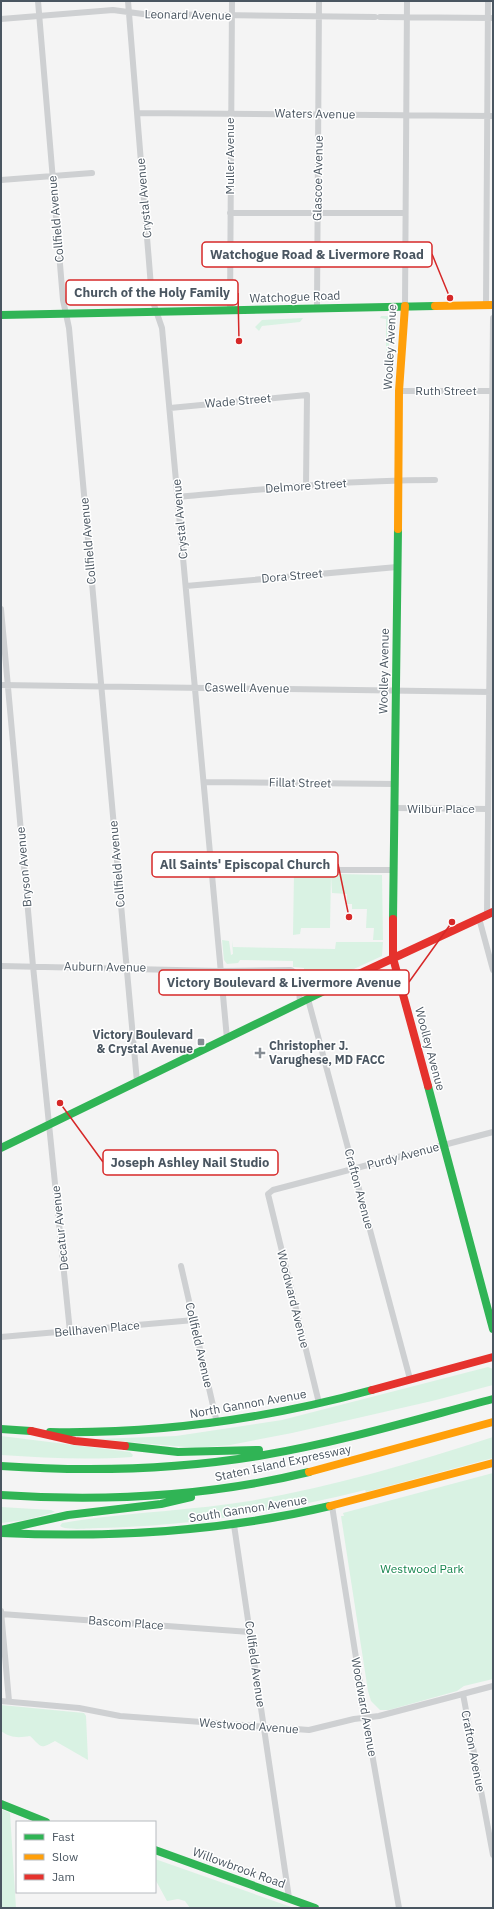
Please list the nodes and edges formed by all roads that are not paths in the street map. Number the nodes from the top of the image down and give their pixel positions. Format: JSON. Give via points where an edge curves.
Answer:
{"nodes":[{"id":1,"x":38,"y":1,"type":"edge"},
{"id":2,"x":128,"y":1,"type":"edge"},
{"id":3,"x":232,"y":1,"type":"edge"},
{"id":4,"x":319,"y":1,"type":"edge"},
{"id":5,"x":407,"y":1,"type":"edge"},
{"id":6,"x":488,"y":1,"type":"edge"},
{"id":7,"x":128,"y":12,"type":"junction"},
{"id":8,"x":232,"y":15,"type":"junction"},
{"id":9,"x":39,"y":16,"type":"junction"},
{"id":10,"x":319,"y":16,"type":"junction"},
{"id":11,"x":407,"y":17,"type":"junction"},
{"id":12,"x":490,"y":18,"type":"edge"},
{"id":13,"x":1,"y":19,"type":"edge"},
{"id":14,"x":137,"y":113,"type":"junction"},
{"id":15,"x":230,"y":113,"type":"junction"},
{"id":16,"x":318,"y":114,"type":"junction"},
{"id":17,"x":406,"y":116,"type":"junction"},
{"id":18,"x":490,"y":116,"type":"edge"},
{"id":19,"x":92,"y":173,"type":"dead end"},
{"id":20,"x":52,"y":176,"type":"junction"},
{"id":21,"x":1,"y":180,"type":"edge"},
{"id":22,"x":230,"y":213,"type":"junction"},
{"id":23,"x":317,"y":213,"type":"junction"},
{"id":24,"x":405,"y":213,"type":"junction"},
{"id":25,"x":489,"y":305,"type":"edge"},
{"id":26,"x":405,"y":306,"type":"junction"},
{"id":27,"x":318,"y":307,"type":"junction"},
{"id":28,"x":230,"y":311,"type":"junction"},
{"id":29,"x":157,"y":313,"type":"junction"},
{"id":30,"x":66,"y":314,"type":"junction"},
{"id":31,"x":1,"y":315,"type":"edge"},
{"id":32,"x":493,"y":318,"type":"edge"},
{"id":33,"x":399,"y":391,"type":"junction"},
{"id":34,"x":493,"y":391,"type":"edge"},
{"id":35,"x":170,"y":408,"type":"junction"},
{"id":36,"x":492,"y":479,"type":"edge"},
{"id":37,"x":398,"y":480,"type":"junction"},
{"id":38,"x":435,"y":480,"type":"dead end"},
{"id":39,"x":306,"y":485,"type":"junction"},
{"id":40,"x":178,"y":497,"type":"junction"},
{"id":41,"x":397,"y":567,"type":"junction"},
{"id":42,"x":186,"y":586,"type":"junction"},
{"id":43,"x":1,"y":609,"type":"edge"},
{"id":44,"x":1,"y":685,"type":"edge"},
{"id":45,"x":8,"y":685,"type":"junction"},
{"id":46,"x":102,"y":686,"type":"junction"},
{"id":47,"x":196,"y":687,"type":"junction"},
{"id":48,"x":396,"y":690,"type":"junction"},
{"id":49,"x":491,"y":692,"type":"edge"},
{"id":50,"x":204,"y":782,"type":"junction"},
{"id":51,"x":395,"y":784,"type":"junction"},
{"id":52,"x":395,"y":808,"type":"junction"},
{"id":53,"x":488,"y":809,"type":"junction"},
{"id":54,"x":211,"y":870,"type":"junction"},
{"id":55,"x":394,"y":870,"type":"junction"},
{"id":56,"x":490,"y":913,"type":"edge"},
{"id":57,"x":479,"y":918,"type":"junction"},
{"id":58,"x":393,"y":958,"type":"junction"},
{"id":59,"x":1,"y":966,"type":"edge"},
{"id":60,"x":33,"y":966,"type":"junction"},
{"id":61,"x":126,"y":968,"type":"junction"},
{"id":62,"x":493,"y":970,"type":"edge"},
{"id":63,"x":220,"y":971,"type":"junction"},
{"id":64,"x":308,"y":999,"type":"junction"},
{"id":65,"x":300,"y":1004,"type":"junction"},
{"id":66,"x":227,"y":1039,"type":"junction"},
{"id":67,"x":137,"y":1082,"type":"junction"},
{"id":68,"x":50,"y":1125,"type":"junction"},
{"id":69,"x":493,"y":1132,"type":"edge"},
{"id":70,"x":444,"y":1145,"type":"junction"},
{"id":71,"x":1,"y":1148,"type":"edge"},
{"id":72,"x":354,"y":1168,"type":"junction"},
{"id":73,"x":268,"y":1194,"type":"joint"},
{"id":74,"x":181,"y":1266,"type":"dead end"},
{"id":75,"x":194,"y":1320,"type":"junction"},
{"id":76,"x":493,"y":1329,"type":"edge"},
{"id":77,"x":70,"y":1332,"type":"junction"},
{"id":78,"x":1,"y":1337,"type":"edge"},
{"id":79,"x":493,"y":1357,"type":"edge"},
{"id":80,"x":410,"y":1379,"type":"junction"},
{"id":81,"x":493,"y":1399,"type":"edge"},
{"id":82,"x":319,"y":1404,"type":"junction"},
{"id":83,"x":493,"y":1422,"type":"edge"},
{"id":84,"x":217,"y":1423,"type":"junction"},
{"id":85,"x":1,"y":1429,"type":"edge"},
{"id":86,"x":31,"y":1431,"type":"junction"},
{"id":87,"x":289,"y":1450,"type":"junction"},
{"id":88,"x":493,"y":1463,"type":"edge"},
{"id":89,"x":1,"y":1466,"type":"edge"},
{"id":90,"x":206,"y":1492,"type":"junction"},
{"id":91,"x":1,"y":1495,"type":"edge"},
{"id":92,"x":332,"y":1506,"type":"junction"},
{"id":93,"x":234,"y":1525,"type":"junction"},
{"id":94,"x":1,"y":1531,"type":"edge"},
{"id":95,"x":1,"y":1612,"type":"edge"},
{"id":96,"x":250,"y":1632,"type":"junction"},
{"id":97,"x":493,"y":1686,"type":"edge"},
{"id":98,"x":463,"y":1694,"type":"junction"},
{"id":99,"x":1,"y":1701,"type":"edge"},
{"id":100,"x":9,"y":1701,"type":"junction"},
{"id":101,"x":366,"y":1718,"type":"junction"},
{"id":102,"x":264,"y":1727,"type":"junction"},
{"id":103,"x":1,"y":1804,"type":"edge"},
{"id":104,"x":37,"y":1820,"type":"edge"},
{"id":105,"x":491,"y":1832,"type":"edge"},
{"id":106,"x":156,"y":1850,"type":"edge"},
{"id":107,"x":493,"y":1855,"type":"edge"},
{"id":108,"x":289,"y":1898,"type":"junction"},
{"id":109,"x":315,"y":1908,"type":"edge"},
{"id":110,"x":399,"y":1908,"type":"edge"}],
"edges":[{"from":1,"to":9,"type":"street","name":"Collfield Avenue"},
{"from":2,"to":7,"type":"street","name":"Crystal Avenue"},
{"from":3,"to":8,"type":"street","name":"Muller Avenue"},
{"from":4,"to":10,"type":"street","name":"Glascoe Avenue"},
{"from":5,"to":11,"type":"street","name":"Woolley Avenue"},
{"from":6,"to":12,"type":"street"},
{"from":7,"to":8,"type":"street","name":"Leonard Avenue"},
{"from":7,"to":9,"type":"street","name":"Leonard Avenue","via":[[113,10]]},
{"from":7,"to":14,"type":"street","name":"Crystal Avenue"},
{"from":8,"to":10,"type":"street","name":"Leonard Avenue"},
{"from":8,"to":15,"type":"street","name":"Muller Avenue"},
{"from":9,"to":13,"type":"street","name":"Leonard Avenue"},
{"from":9,"to":20,"type":"street","name":"Collfield Avenue"},
{"from":10,"to":11,"type":"street","name":"Leonard Avenue"},
{"from":10,"to":16,"type":"street","name":"Glascoe Avenue"},
{"from":11,"to":12,"type":"street","name":"Leonard Avenue"},
{"from":11,"to":17,"type":"street","name":"Woolley Avenue"},
{"from":12,"to":18,"type":"street"},
{"from":14,"to":15,"type":"street","name":"Waters Avenue"},
{"from":14,"to":29,"type":"street","name":"Crystal Avenue","via":[[152,299]]},
{"from":15,"to":16,"type":"street","name":"Waters Avenue"},
{"from":15,"to":22,"type":"street","name":"Muller Avenue"},
{"from":16,"to":17,"type":"street","name":"Waters Avenue"},
{"from":16,"to":23,"type":"street","name":"Glascoe Avenue"},
{"from":17,"to":18,"type":"street","name":"Waters Avenue"},
{"from":17,"to":24,"type":"street","name":"Woolley Avenue"},
{"from":18,"to":25,"type":"street"},
{"from":19,"to":20,"type":"street"},
{"from":20,"to":21,"type":"street"},
{"from":20,"to":30,"type":"street","name":"Collfield Avenue"},
{"from":22,"to":23,"type":"street"},
{"from":22,"to":28,"type":"street","name":"Muller Avenue"},
{"from":23,"to":24,"type":"street"},
{"from":23,"to":27,"type":"street","name":"Glascoe Avenue"},
{"from":24,"to":26,"type":"street","name":"Woolley Avenue"},
{"from":25,"to":26,"type":"main road","name":"Watchogue Road"},
{"from":26,"to":27,"type":"main road","name":"Watchogue Road"},
{"from":26,"to":33,"type":"main road","name":"Woolley Avenue"},
{"from":27,"to":28,"type":"main road","name":"Watchogue Road"},
{"from":28,"to":29,"type":"main road","name":"Watchogue Road"},
{"from":29,"to":30,"type":"main road","name":"Watchogue Road"},
{"from":29,"to":35,"type":"street","name":"Crystal Avenue","via":[[162,328]]},
{"from":30,"to":31,"type":"main road","name":"Watchogue Road"},
{"from":30,"to":46,"type":"street","name":"Collfield Avenue"},
{"from":32,"to":34,"type":"street"},
{"from":33,"to":34,"type":"street","name":"Ruth Street"},
{"from":33,"to":37,"type":"main road","name":"Woolley Avenue"},
{"from":34,"to":36,"type":"street"},
{"from":35,"to":39,"type":"street","name":"Wade Street","via":[[307,395]]},
{"from":35,"to":40,"type":"street","name":"Crystal Avenue"},
{"from":36,"to":49,"type":"street"},
{"from":37,"to":38,"type":"street","name":"Delmore Street"},
{"from":37,"to":39,"type":"street","name":"Delmore Street"},
{"from":37,"to":41,"type":"main road","name":"Woolley Avenue"},
{"from":39,"to":40,"type":"street","name":"Delmore Street"},
{"from":40,"to":42,"type":"street","name":"Crystal Avenue"},
{"from":41,"to":42,"type":"street","name":"Dora Street"},
{"from":41,"to":48,"type":"main road","name":"Woolley Avenue"},
{"from":42,"to":47,"type":"street","name":"Crystal Avenue"},
{"from":43,"to":45,"type":"street","name":"Bryson Avenue"},
{"from":44,"to":45,"type":"street","name":"Caswell Avenue"},
{"from":45,"to":46,"type":"street","name":"Caswell Avenue"},
{"from":45,"to":60,"type":"street","name":"Bryson Avenue"},
{"from":46,"to":47,"type":"street","name":"Caswell Avenue"},
{"from":46,"to":61,"type":"street","name":"Collfield Avenue"},
{"from":47,"to":48,"type":"street","name":"Caswell Avenue"},
{"from":47,"to":50,"type":"street","name":"Crystal Avenue"},
{"from":48,"to":49,"type":"street","name":"Caswell Avenue"},
{"from":48,"to":51,"type":"main road","name":"Woolley Avenue"},
{"from":49,"to":53,"type":"street"},
{"from":50,"to":51,"type":"street","name":"Fillat Street"},
{"from":50,"to":54,"type":"street","name":"Crystal Avenue"},
{"from":51,"to":52,"type":"main road","name":"Woolley Avenue"},
{"from":52,"to":53,"type":"street","name":"Wilbur Place"},
{"from":52,"to":55,"type":"main road","name":"Woolley Avenue"},
{"from":53,"to":56,"type":"street"},
{"from":54,"to":55,"type":"street"},
{"from":54,"to":63,"type":"street","name":"Crystal Avenue"},
{"from":55,"to":58,"type":"main road","name":"Woolley Avenue"},
{"from":56,"to":57,"type":"main road"},
{"from":57,"to":58,"type":"main road"},
{"from":57,"to":62,"type":"street"},
{"from":58,"to":64,"type":"main road"},
{"from":58,"to":70,"type":"main road","name":"Woolley Avenue"},
{"from":59,"to":60,"type":"street","name":"Auburn Avenue"},
{"from":60,"to":61,"type":"street","name":"Auburn Avenue"},
{"from":60,"to":68,"type":"street","name":"Bryson Avenue"},
{"from":61,"to":63,"type":"street","name":"Auburn Avenue"},
{"from":61,"to":67,"type":"street","name":"Collfield Avenue"},
{"from":63,"to":65,"type":"street","name":"Auburn Avenue","via":[[291,970],[298,975]]},
{"from":63,"to":66,"type":"street","name":"Crystal Avenue"},
{"from":64,"to":65,"type":"main road"},
{"from":64,"to":72,"type":"street","name":"Crafton Avenue"},
{"from":65,"to":66,"type":"main road"},
{"from":66,"to":67,"type":"main road"},
{"from":67,"to":68,"type":"main road"},
{"from":68,"to":71,"type":"main road"},
{"from":68,"to":77,"type":"street","name":"Decatur Avenue"},
{"from":69,"to":70,"type":"street","name":"Purdy Avenue"},
{"from":70,"to":72,"type":"street","name":"Purdy Avenue"},
{"from":70,"to":76,"type":"main road","name":"Woolley Avenue"},
{"from":72,"to":73,"type":"street","name":"Purdy Avenue","via":[[273,1190]]},
{"from":72,"to":80,"type":"street","name":"Crafton Avenue"},
{"from":73,"to":82,"type":"street","name":"Woodward Avenue"},
{"from":74,"to":75,"type":"street","name":"Collfield Avenue"},
{"from":75,"to":77,"type":"street","name":"Bellhaven Place"},
{"from":75,"to":84,"type":"street","name":"Collfield Avenue"},
{"from":77,"to":78,"type":"street","name":"Bellhaven Place"},
{"from":79,"to":80,"type":"main road","name":"North Gannon Avenue"},
{"from":80,"to":82,"type":"main road","name":"North Gannon Avenue"},
{"from":81,"to":87,"type":"main road","name":"Staten Island Expressway"},
{"from":82,"to":84,"type":"main road","name":"North Gannon Avenue"},
{"from":83,"to":90,"type":"main road","name":"Staten Island Expressway","via":[[313,1471]]},
{"from":84,"to":86,"type":"main road","name":"North Gannon Avenue","via":[[138,1431]]},
{"from":85,"to":86,"type":"main road","name":"North Gannon Avenue"},
{"from":86,"to":87,"type":"main road","via":[[75,1441],[178,1452]]},
{"from":87,"to":89,"type":"main road","name":"Staten Island Expressway","via":[[222,1462],[158,1468],[66,1470]]},
{"from":88,"to":92,"type":"main road","name":"South Gannon Avenue"},
{"from":90,"to":91,"type":"main road","name":"Staten Island Expressway","via":[[113,1498]]},
{"from":90,"to":94,"type":"main road","via":[[177,1502],[86,1513],[21,1524]]},
{"from":92,"to":93,"type":"main road","name":"South Gannon Avenue"},
{"from":92,"to":101,"type":"street","name":"Woodward Avenue"},
{"from":93,"to":94,"type":"main road","name":"South Gannon Avenue","via":[[123,1535],[60,1535]]},
{"from":93,"to":96,"type":"street","name":"Collfield Avenue"},
{"from":95,"to":96,"type":"street","name":"Bascom Place"},
{"from":95,"to":100,"type":"street"},
{"from":96,"to":102,"type":"street","name":"Collfield Avenue"},
{"from":97,"to":98,"type":"street","name":"Westwood Avenue"},
{"from":98,"to":101,"type":"street","name":"Westwood Avenue"},
{"from":98,"to":105,"type":"street","name":"Crafton Avenue"},
{"from":99,"to":100,"type":"street","name":"Westwood Avenue"},
{"from":100,"to":102,"type":"street","name":"Westwood Avenue","via":[[79,1708],[120,1716]]},
{"from":101,"to":102,"type":"street","name":"Westwood Avenue","via":[[309,1730]]},
{"from":101,"to":110,"type":"street","name":"Woodward Avenue"},
{"from":102,"to":108,"type":"street","name":"Collfield Avenue"},
{"from":103,"to":104,"type":"main road"},
{"from":105,"to":107,"type":"street","name":"Crafton Avenue"},
{"from":106,"to":108,"type":"main road","name":"Willowbrook Road"},
{"from":108,"to":109,"type":"main road","name":"Willowbrook Road"}]}
